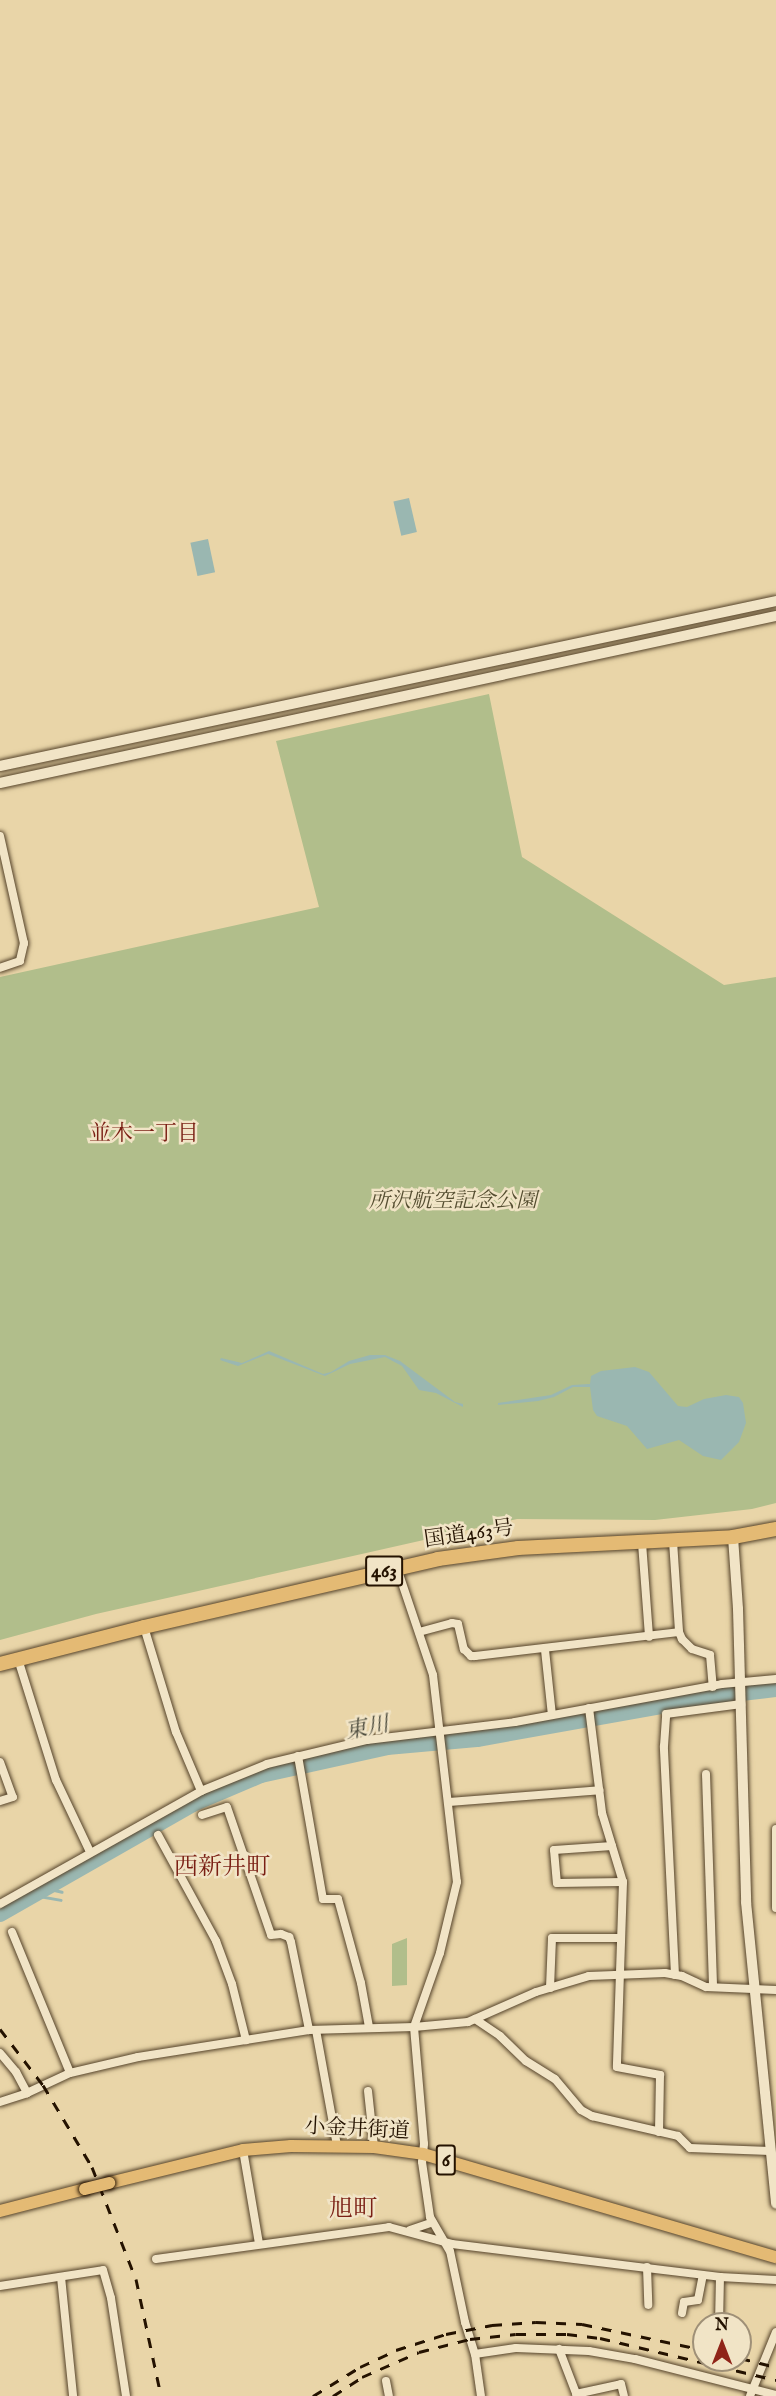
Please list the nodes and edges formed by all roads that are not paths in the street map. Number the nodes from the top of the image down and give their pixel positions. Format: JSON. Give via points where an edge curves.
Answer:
{"nodes":[{"id":1,"x":776,"y":601,"type":"edge"},
{"id":2,"x":776,"y":616,"type":"edge"},
{"id":3,"x":0,"y":766,"type":"edge"},
{"id":4,"x":0,"y":783,"type":"edge"},
{"id":5,"x":0,"y":836,"type":"edge"},
{"id":6,"x":0,"y":968,"type":"edge"},
{"id":7,"x":776,"y":1529,"type":"edge"},
{"id":8,"x":733,"y":1537,"type":"junction"},
{"id":9,"x":673,"y":1541,"type":"junction"},
{"id":10,"x":642,"y":1543,"type":"junction"},
{"id":11,"x":397,"y":1568,"type":"junction"},
{"id":12,"x":144,"y":1627,"type":"junction"},
{"id":13,"x":419,"y":1632,"type":"junction"},
{"id":14,"x":679,"y":1632,"type":"junction"},
{"id":15,"x":649,"y":1637,"type":"junction"},
{"id":16,"x":545,"y":1650,"type":"junction"},
{"id":17,"x":18,"y":1659,"type":"junction"},
{"id":18,"x":0,"y":1664,"type":"edge"},
{"id":19,"x":776,"y":1679,"type":"edge"},
{"id":20,"x":740,"y":1685,"type":"junction"},
{"id":21,"x":713,"y":1687,"type":"junction"},
{"id":22,"x":741,"y":1702,"type":"junction"},
{"id":23,"x":589,"y":1710,"type":"junction"},
{"id":24,"x":552,"y":1715,"type":"junction"},
{"id":25,"x":440,"y":1734,"type":"junction"},
{"id":26,"x":298,"y":1758,"type":"junction"},
{"id":27,"x":0,"y":1762,"type":"edge"},
{"id":28,"x":706,"y":1774,"type":"dead end"},
{"id":29,"x":600,"y":1790,"type":"junction"},
{"id":30,"x":201,"y":1791,"type":"junction"},
{"id":31,"x":0,"y":1801,"type":"edge"},
{"id":32,"x":449,"y":1802,"type":"junction"},
{"id":33,"x":202,"y":1815,"type":"dead end"},
{"id":34,"x":776,"y":1829,"type":"edge"},
{"id":35,"x":158,"y":1835,"type":"dead end"},
{"id":36,"x":612,"y":1846,"type":"junction"},
{"id":37,"x":90,"y":1852,"type":"junction"},
{"id":38,"x":622,"y":1882,"type":"junction"},
{"id":39,"x":0,"y":1904,"type":"edge"},
{"id":40,"x":776,"y":1908,"type":"edge"},
{"id":41,"x":12,"y":1932,"type":"dead end"},
{"id":42,"x":621,"y":1938,"type":"junction"},
{"id":43,"x":618,"y":1973,"type":"junction"},
{"id":44,"x":675,"y":1975,"type":"junction"},
{"id":45,"x":713,"y":1987,"type":"junction"},
{"id":46,"x":550,"y":1988,"type":"junction"},
{"id":47,"x":754,"y":1988,"type":"junction"},
{"id":48,"x":776,"y":1990,"type":"edge"},
{"id":49,"x":475,"y":2019,"type":"junction"},
{"id":50,"x":369,"y":2027,"type":"junction"},
{"id":51,"x":414,"y":2027,"type":"junction"},
{"id":52,"x":313,"y":2030,"type":"junction"},
{"id":53,"x":246,"y":2040,"type":"junction"},
{"id":54,"x":0,"y":2053,"type":"edge"},
{"id":55,"x":70,"y":2073,"type":"junction"},
{"id":56,"x":368,"y":2091,"type":"dead end"},
{"id":57,"x":27,"y":2093,"type":"junction"},
{"id":58,"x":0,"y":2102,"type":"edge"},
{"id":59,"x":659,"y":2132,"type":"junction"},
{"id":60,"x":337,"y":2145,"type":"junction"},
{"id":61,"x":374,"y":2147,"type":"junction"},
{"id":62,"x":243,"y":2150,"type":"junction"},
{"id":63,"x":770,"y":2151,"type":"junction"},
{"id":64,"x":423,"y":2154,"type":"junction"},
{"id":65,"x":776,"y":2204,"type":"edge"},
{"id":66,"x":0,"y":2211,"type":"edge"},
{"id":67,"x":433,"y":2222,"type":"junction"},
{"id":68,"x":408,"y":2231,"type":"junction"},
{"id":69,"x":446,"y":2242,"type":"junction"},
{"id":70,"x":260,"y":2244,"type":"junction"},
{"id":71,"x":776,"y":2257,"type":"edge"},
{"id":72,"x":156,"y":2259,"type":"dead end"},
{"id":73,"x":647,"y":2267,"type":"junction"},
{"id":74,"x":703,"y":2275,"type":"junction"},
{"id":75,"x":61,"y":2277,"type":"junction"},
{"id":76,"x":720,"y":2277,"type":"junction"},
{"id":77,"x":776,"y":2280,"type":"edge"},
{"id":78,"x":0,"y":2286,"type":"edge"},
{"id":79,"x":648,"y":2306,"type":"dead end"},
{"id":80,"x":719,"y":2312,"type":"edge"},
{"id":81,"x":682,"y":2313,"type":"dead end"},
{"id":82,"x":776,"y":2332,"type":"edge"},
{"id":83,"x":559,"y":2349,"type":"junction"},
{"id":84,"x":475,"y":2354,"type":"junction"},
{"id":85,"x":386,"y":2381,"type":"dead end"},
{"id":86,"x":751,"y":2392,"type":"edge"},
{"id":87,"x":577,"y":2395,"type":"edge"},
{"id":88,"x":776,"y":2395,"type":"edge"},
{"id":89,"x":73,"y":2396,"type":"edge"},
{"id":90,"x":126,"y":2396,"type":"edge"},
{"id":91,"x":389,"y":2396,"type":"edge"},
{"id":92,"x":481,"y":2396,"type":"edge"},
{"id":93,"x":624,"y":2396,"type":"edge"}],
"edges":[{"from":1,"to":3,"type":"street"},
{"from":2,"to":4,"type":"street"},
{"from":5,"to":6,"type":"street","via":[[24,943],[21,961]]},
{"from":7,"to":8,"type":"highway","name":"国道463号","number":"463"},
{"from":8,"to":9,"type":"highway","name":"国道463号","number":"463"},
{"from":8,"to":20,"type":"street"},
{"from":9,"to":10,"type":"highway","name":"国道463号","number":"463"},
{"from":9,"to":14,"type":"street"},
{"from":10,"to":11,"type":"highway","name":"国道463号","number":"463","via":[[483,1551]]},
{"from":10,"to":15,"type":"street"},
{"from":11,"to":12,"type":"highway","name":"国道463号","number":"463"},
{"from":11,"to":13,"type":"street"},
{"from":12,"to":17,"type":"highway","name":"国道463号","number":"463"},
{"from":12,"to":30,"type":"street","via":[[176,1732]]},
{"from":13,"to":16,"type":"street","via":[[458,1624],[464,1649],[471,1656]]},
{"from":13,"to":25,"type":"street","via":[[432,1676]]},
{"from":14,"to":15,"type":"street"},
{"from":14,"to":21,"type":"street","via":[[692,1648],[710,1655]]},
{"from":15,"to":16,"type":"street"},
{"from":16,"to":24,"type":"street"},
{"from":17,"to":18,"type":"highway","name":"国道463号","number":"463"},
{"from":17,"to":37,"type":"street","via":[[56,1780]]},
{"from":19,"to":20,"type":"street"},
{"from":20,"to":21,"type":"street"},
{"from":20,"to":22,"type":"street"},
{"from":21,"to":23,"type":"street"},
{"from":22,"to":44,"type":"street","via":[[666,1714],[664,1746]]},
{"from":22,"to":47,"type":"street","via":[[746,1902]]},
{"from":23,"to":24,"type":"street"},
{"from":23,"to":29,"type":"street"},
{"from":24,"to":25,"type":"street"},
{"from":25,"to":26,"type":"street","via":[[367,1740]]},
{"from":25,"to":32,"type":"street"},
{"from":26,"to":30,"type":"street","via":[[248,1770]]},
{"from":26,"to":50,"type":"street","via":[[323,1899],[338,1899]]},
{"from":27,"to":31,"type":"street","via":[[13,1797]]},
{"from":28,"to":45,"type":"street"},
{"from":29,"to":32,"type":"street"},
{"from":29,"to":36,"type":"street"},
{"from":30,"to":37,"type":"street"},
{"from":32,"to":51,"type":"street","via":[[456,1888],[437,1963]]},
{"from":33,"to":52,"type":"street","via":[[227,1807],[271,1935],[281,1934],[291,1942]]},
{"from":34,"to":40,"type":"street"},
{"from":35,"to":53,"type":"street","via":[[216,1941]]},
{"from":36,"to":38,"type":"street"},
{"from":36,"to":38,"type":"street","via":[[554,1850],[557,1883]]},
{"from":37,"to":39,"type":"street"},
{"from":38,"to":42,"type":"street"},
{"from":41,"to":55,"type":"street"},
{"from":42,"to":43,"type":"street"},
{"from":42,"to":46,"type":"street","via":[[552,1938]]},
{"from":43,"to":44,"type":"street"},
{"from":43,"to":46,"type":"street","via":[[589,1976]]},
{"from":43,"to":59,"type":"street","via":[[617,2067],[660,2075]]},
{"from":44,"to":45,"type":"street"},
{"from":45,"to":47,"type":"street"},
{"from":46,"to":49,"type":"street"},
{"from":47,"to":48,"type":"street"},
{"from":47,"to":63,"type":"street"},
{"from":49,"to":51,"type":"street"},
{"from":49,"to":59,"type":"street","via":[[555,2079],[581,2110]]},
{"from":50,"to":51,"type":"street"},
{"from":50,"to":52,"type":"street"},
{"from":51,"to":64,"type":"street"},
{"from":52,"to":53,"type":"street"},
{"from":52,"to":60,"type":"street"},
{"from":53,"to":55,"type":"street","via":[[138,2057]]},
{"from":54,"to":57,"type":"street"},
{"from":55,"to":57,"type":"street"},
{"from":56,"to":61,"type":"street"},
{"from":57,"to":58,"type":"street"},
{"from":59,"to":63,"type":"street","via":[[678,2136],[690,2148]]},
{"from":60,"to":61,"type":"main road","name":"小金井街道","number":"6"},
{"from":60,"to":62,"type":"main road","name":"小金井街道","number":"6"},
{"from":61,"to":64,"type":"main road","name":"小金井街道","number":"6"},
{"from":62,"to":66,"type":"main road","name":"小金井街道","number":"6","bridge":true},
{"from":62,"to":70,"type":"street"},
{"from":63,"to":65,"type":"street"},
{"from":64,"to":67,"type":"street"},
{"from":64,"to":71,"type":"main road","name":"小金井街道","number":"6"},
{"from":67,"to":68,"type":"street"},
{"from":67,"to":69,"type":"street"},
{"from":68,"to":69,"type":"street"},
{"from":68,"to":70,"type":"street","via":[[389,2227]]},
{"from":69,"to":73,"type":"street"},
{"from":69,"to":84,"type":"street"},
{"from":70,"to":72,"type":"street"},
{"from":73,"to":74,"type":"street"},
{"from":73,"to":79,"type":"street"},
{"from":74,"to":76,"type":"street"},
{"from":74,"to":81,"type":"street","via":[[698,2300],[684,2302]]},
{"from":75,"to":78,"type":"street"},
{"from":75,"to":89,"type":"street"},
{"from":75,"to":90,"type":"street","via":[[103,2270]]},
{"from":76,"to":77,"type":"street"},
{"from":76,"to":80,"type":"street"},
{"from":82,"to":86,"type":"street"},
{"from":83,"to":84,"type":"street","via":[[516,2348]]},
{"from":83,"to":86,"type":"street","via":[[636,2359]]},
{"from":83,"to":87,"type":"street"},
{"from":84,"to":92,"type":"street"},
{"from":85,"to":91,"type":"street"},
{"from":86,"to":88,"type":"street"},
{"from":87,"to":93,"type":"street","via":[[621,2384]]}]}
